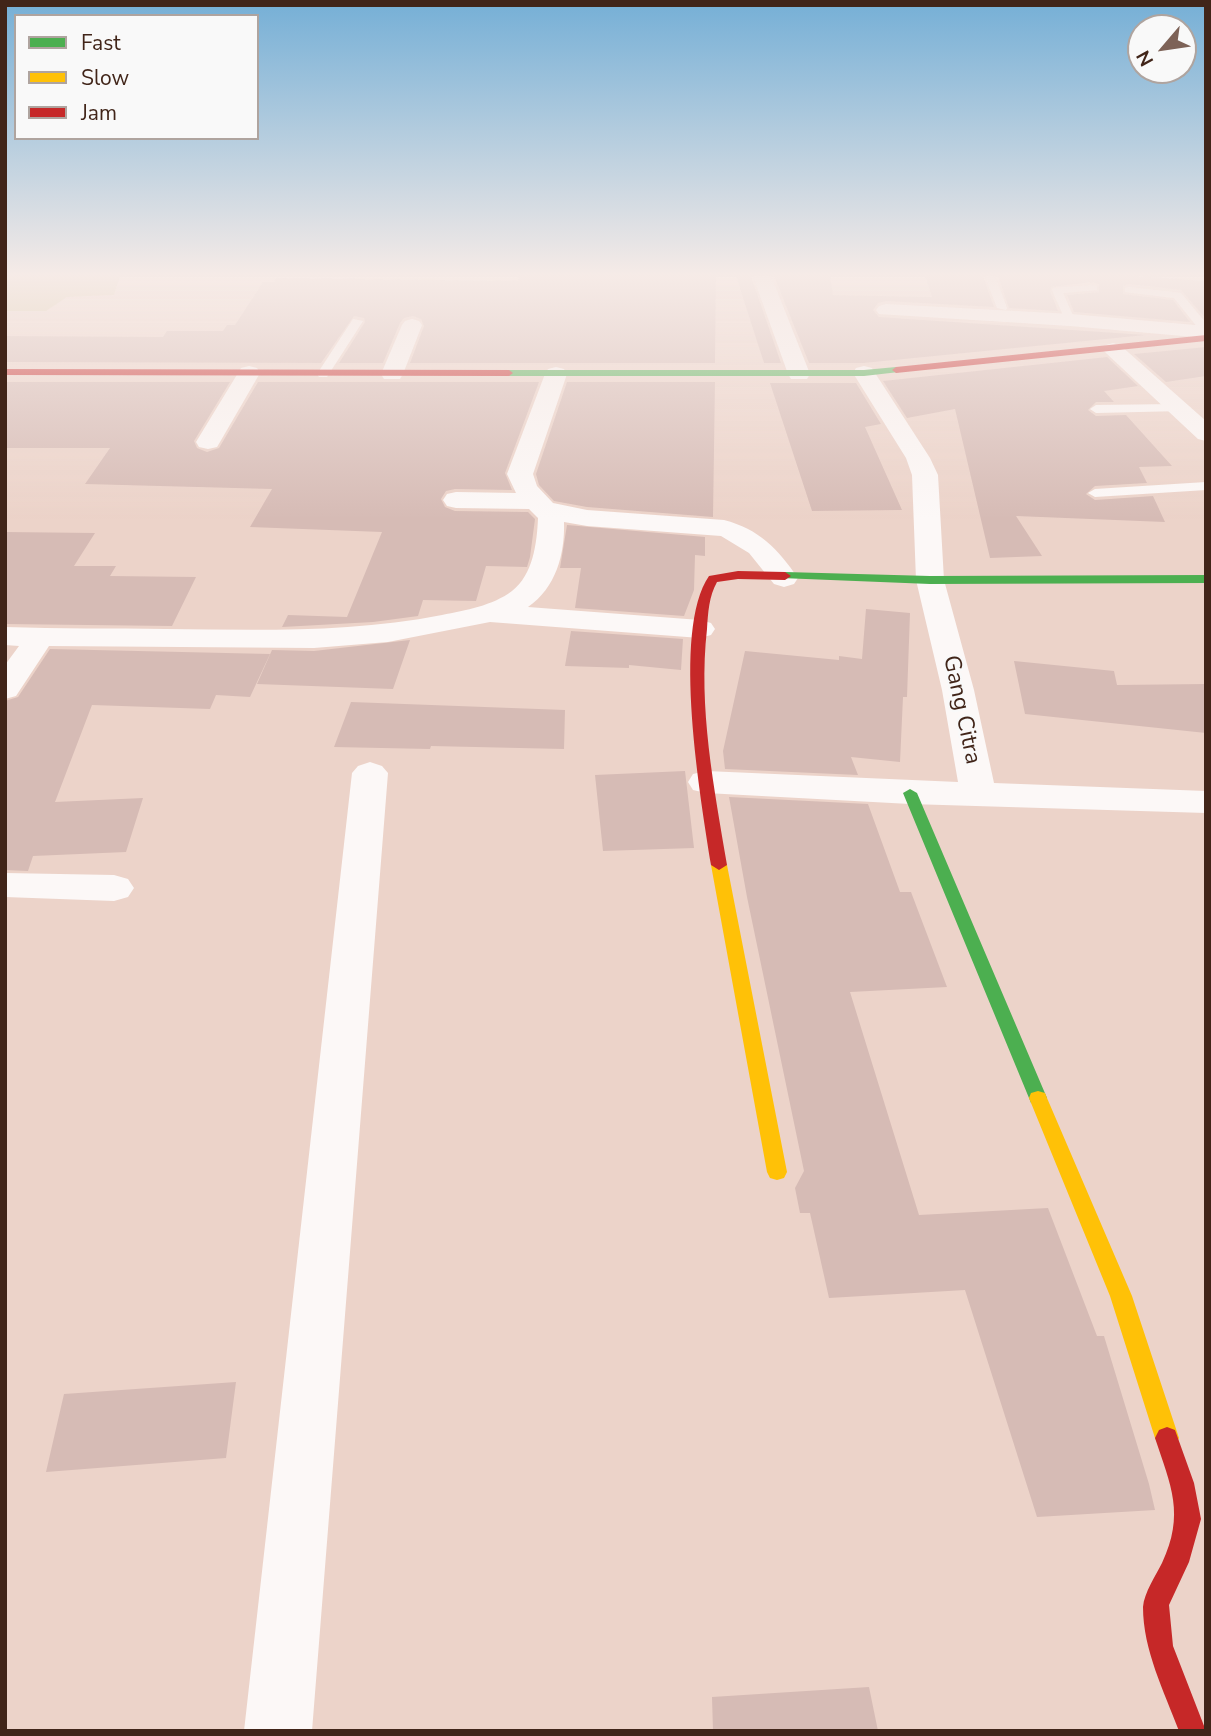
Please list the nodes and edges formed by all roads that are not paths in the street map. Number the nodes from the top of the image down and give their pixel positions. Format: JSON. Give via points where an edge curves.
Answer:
{"nodes":[{"id":1,"x":334,"y":357,"type":"edge"},
{"id":2,"x":399,"y":357,"type":"edge"},
{"id":3,"x":793,"y":357,"type":"edge"},
{"id":4,"x":1030,"y":357,"type":"edge"},
{"id":5,"x":1122,"y":357,"type":"edge"},
{"id":6,"x":5,"y":372,"type":"edge"},
{"id":7,"x":249,"y":373,"type":"junction"},
{"id":8,"x":864,"y":373,"type":"junction"},
{"id":9,"x":323,"y":374,"type":"junction"},
{"id":10,"x":392,"y":374,"type":"junction"},
{"id":11,"x":556,"y":374,"type":"junction"},
{"id":12,"x":799,"y":374,"type":"junction"},
{"id":13,"x":1178,"y":408,"type":"junction"},
{"id":14,"x":1096,"y":409,"type":"dead end"},
{"id":15,"x":1206,"y":434,"type":"edge"},
{"id":16,"x":208,"y":442,"type":"dead end"},
{"id":17,"x":1206,"y":486,"type":"edge"},
{"id":18,"x":1095,"y":493,"type":"dead end"},
{"id":19,"x":456,"y":500,"type":"dead end"},
{"id":20,"x":542,"y":505,"type":"junction"},
{"id":21,"x":784,"y":578,"type":"junction"},
{"id":22,"x":1206,"y":579,"type":"edge"},
{"id":23,"x":930,"y":580,"type":"junction"},
{"id":24,"x":490,"y":613,"type":"junction"},
{"id":25,"x":699,"y":629,"type":"junction"},
{"id":26,"x":5,"y":636,"type":"edge"},
{"id":27,"x":40,"y":637,"type":"junction"},
{"id":28,"x":5,"y":689,"type":"edge"},
{"id":29,"x":370,"y":773,"type":"dead end"},
{"id":30,"x":706,"y":782,"type":"junction"},
{"id":31,"x":911,"y":793,"type":"junction"},
{"id":32,"x":978,"y":793,"type":"junction"},
{"id":33,"x":1206,"y":802,"type":"edge"},
{"id":34,"x":5,"y":885,"type":"edge"},
{"id":35,"x":114,"y":888,"type":"dead end"},
{"id":36,"x":777,"y":1172,"type":"dead end"},
{"id":37,"x":278,"y":1731,"type":"edge"},
{"id":38,"x":1193,"y":1731,"type":"edge"}],
"edges":[{"from":1,"to":9,"type":"lane"},
{"from":2,"to":10,"type":"street"},
{"from":3,"to":12,"type":"street"},
{"from":4,"to":8,"type":"street"},
{"from":5,"to":13,"type":"street"},
{"from":6,"to":7,"type":"street"},
{"from":7,"to":9,"type":"street"},
{"from":7,"to":16,"type":"street"},
{"from":8,"to":12,"type":"street"},
{"from":8,"to":23,"type":"street","name":"Gang Citra","via":[[925,475]]},
{"from":9,"to":10,"type":"street"},
{"from":10,"to":11,"type":"street"},
{"from":11,"to":12,"type":"street"},
{"from":11,"to":20,"type":"street","via":[[520,474],[527,491]]},
{"from":13,"to":14,"type":"lane"},
{"from":13,"to":15,"type":"street"},
{"from":17,"to":18,"type":"lane"},
{"from":19,"to":20,"type":"street"},
{"from":20,"to":21,"type":"street","via":[[587,518],[741,532],[754,540]]},
{"from":20,"to":24,"type":"street","via":[[551,518],[551,528],[538,582],[520,599]]},
{"from":21,"to":23,"type":"street"},
{"from":21,"to":25,"type":"street","via":[[738,575],[713,579],[706,586]]},
{"from":22,"to":23,"type":"street"},
{"from":23,"to":32,"type":"street","name":"Gang Citra"},
{"from":24,"to":25,"type":"street"},
{"from":24,"to":27,"type":"street","via":[[374,636]]},
{"from":25,"to":30,"type":"street","via":[[697,682]]},
{"from":26,"to":27,"type":"street"},
{"from":27,"to":28,"type":"street"},
{"from":29,"to":37,"type":"street"},
{"from":30,"to":31,"type":"street","name":"Gang Citra"},
{"from":30,"to":36,"type":"street"},
{"from":31,"to":32,"type":"street","name":"Gang Citra"},
{"from":31,"to":38,"type":"street","via":[[1121,1296],[1182,1483],[1189,1519],[1156,1604],[1160,1646]]},
{"from":32,"to":33,"type":"street"},
{"from":34,"to":35,"type":"street"}]}
